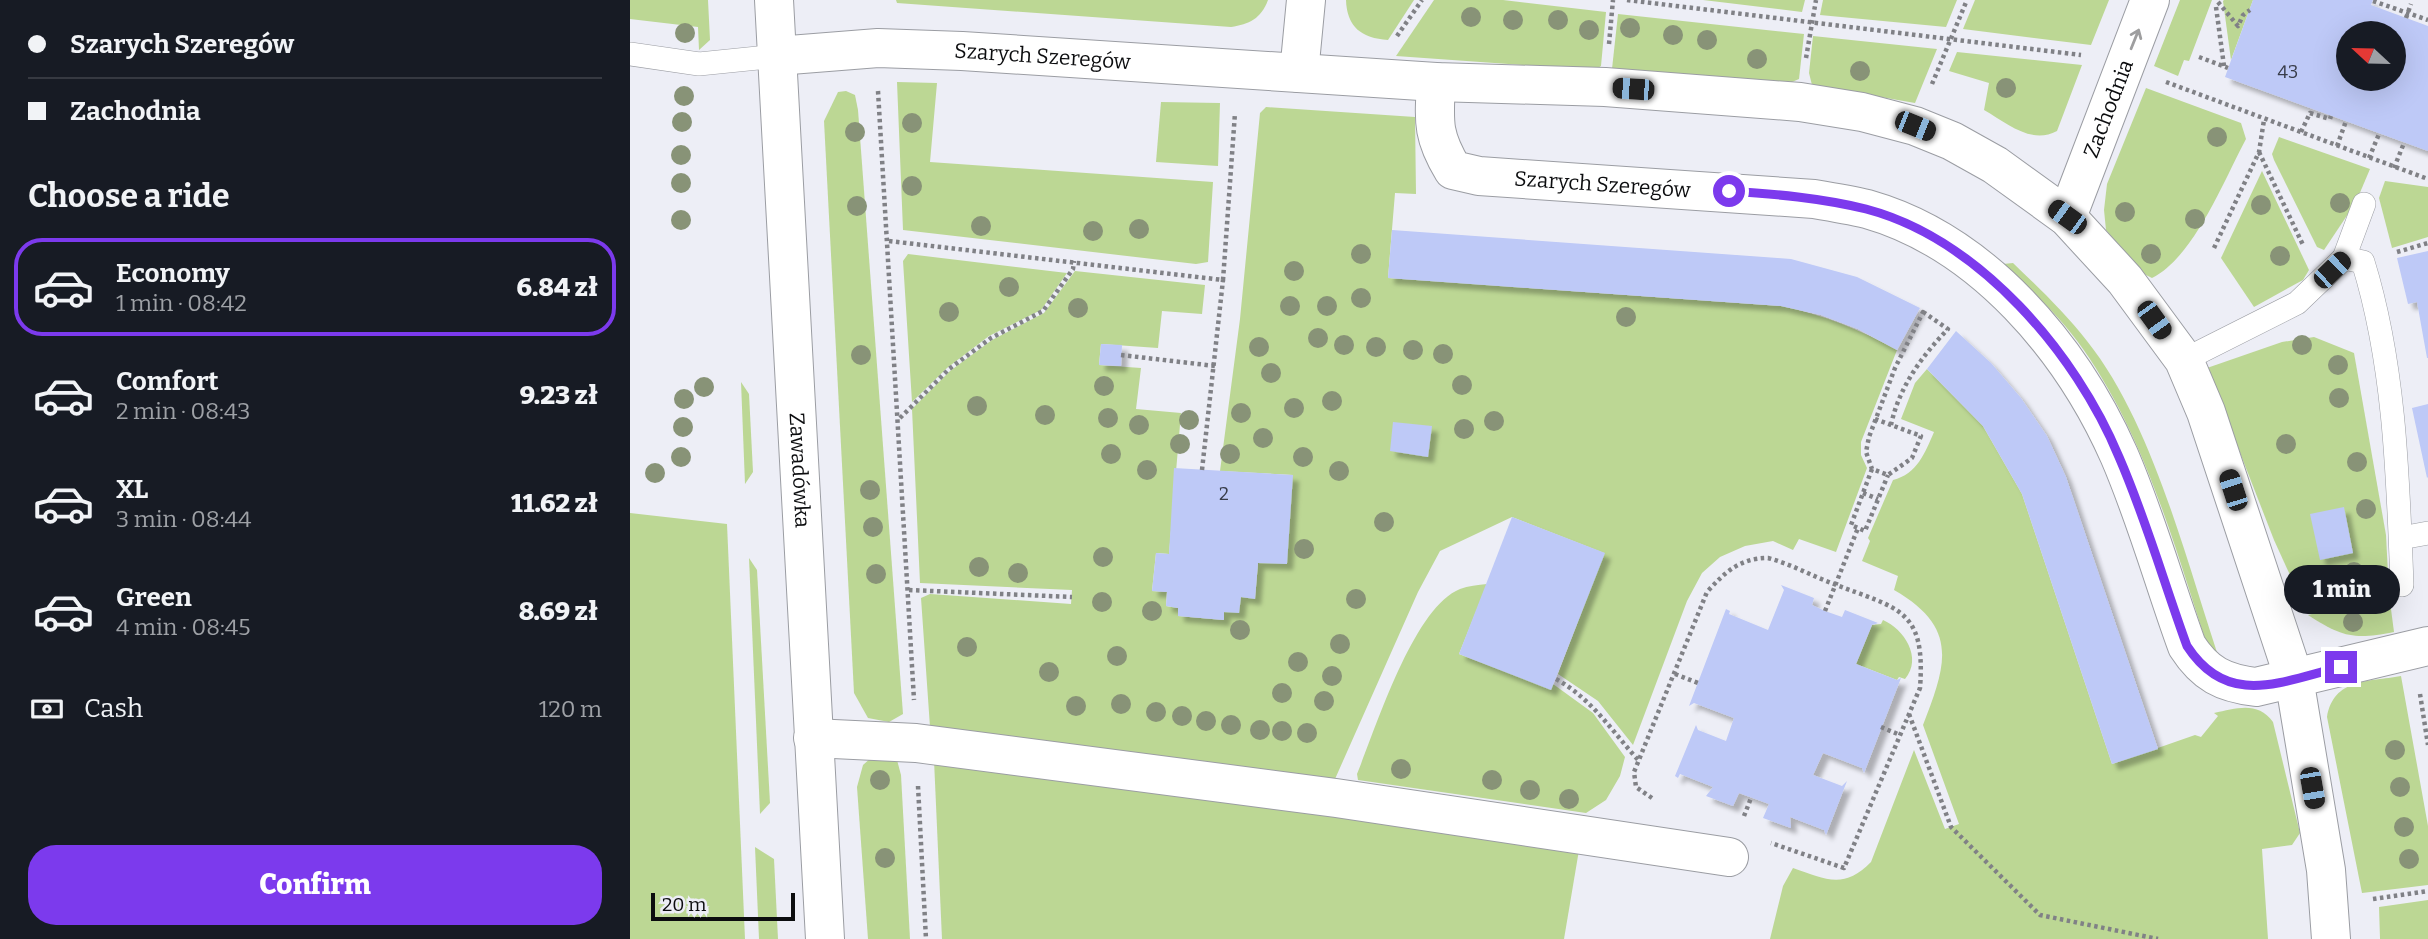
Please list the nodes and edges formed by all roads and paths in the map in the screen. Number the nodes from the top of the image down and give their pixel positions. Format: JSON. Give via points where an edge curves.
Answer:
{"nodes":[{"id":1,"x":774,"y":0,"type":"edge"},
{"id":2,"x":1306,"y":0,"type":"edge"},
{"id":3,"x":1422,"y":0,"type":"edge"},
{"id":4,"x":1626,"y":0,"type":"edge"},
{"id":5,"x":1816,"y":0,"type":"edge"},
{"id":6,"x":1967,"y":0,"type":"edge"},
{"id":7,"x":2150,"y":0,"type":"edge"},
{"id":8,"x":2373,"y":1,"type":"edge"},
{"id":9,"x":2411,"y":4,"type":"dead end"},
{"id":10,"x":2250,"y":10,"type":"dead end"},
{"id":11,"x":2407,"y":11,"type":"junction"},
{"id":12,"x":2406,"y":18,"type":"dead end"},
{"id":13,"x":2428,"y":20,"type":"edge"},
{"id":14,"x":1812,"y":22,"type":"junction"},
{"id":15,"x":1951,"y":37,"type":"junction"},
{"id":16,"x":1395,"y":39,"type":"dead end"},
{"id":17,"x":878,"y":47,"type":"junction"},
{"id":18,"x":630,"y":54,"type":"edge"},
{"id":19,"x":777,"y":56,"type":"junction"},
{"id":20,"x":2095,"y":57,"type":"dead end"},
{"id":21,"x":2199,"y":57,"type":"dead end"},
{"id":22,"x":1298,"y":73,"type":"junction"},
{"id":23,"x":1436,"y":82,"type":"junction"},
{"id":24,"x":2172,"y":84,"type":"dead end"},
{"id":25,"x":1930,"y":89,"type":"dead end"},
{"id":26,"x":1235,"y":111,"type":"dead end"},
{"id":27,"x":2332,"y":116,"type":"dead end"},
{"id":28,"x":2264,"y":120,"type":"junction"},
{"id":29,"x":2346,"y":121,"type":"dead end"},
{"id":30,"x":2301,"y":132,"type":"junction"},
{"id":31,"x":2379,"y":134,"type":"dead end"},
{"id":32,"x":2404,"y":143,"type":"dead end"},
{"id":33,"x":2337,"y":146,"type":"junction"},
{"id":34,"x":2259,"y":152,"type":"junction"},
{"id":35,"x":2369,"y":158,"type":"junction"},
{"id":36,"x":2394,"y":168,"type":"junction"},
{"id":37,"x":2427,"y":177,"type":"edge"},
{"id":38,"x":2364,"y":204,"type":"dead end"},
{"id":39,"x":2067,"y":217,"type":"junction"},
{"id":40,"x":889,"y":241,"type":"junction"},
{"id":41,"x":2214,"y":248,"type":"dead end"},
{"id":42,"x":2344,"y":258,"type":"junction"},
{"id":43,"x":1074,"y":261,"type":"junction"},
{"id":44,"x":1223,"y":280,"type":"junction"},
{"id":45,"x":2320,"y":281,"type":"junction"},
{"id":46,"x":1121,"y":355,"type":"dead end"},
{"id":47,"x":2184,"y":360,"type":"junction"},
{"id":48,"x":1214,"y":366,"type":"junction"},
{"id":49,"x":900,"y":418,"type":"junction"},
{"id":50,"x":1875,"y":419,"type":"junction"},
{"id":51,"x":1891,"y":425,"type":"junction"},
{"id":52,"x":1872,"y":469,"type":"junction"},
{"id":53,"x":1202,"y":470,"type":"dead end"},
{"id":54,"x":1888,"y":475,"type":"junction"},
{"id":55,"x":1863,"y":493,"type":"junction"},
{"id":56,"x":1878,"y":499,"type":"junction"},
{"id":57,"x":1858,"y":528,"type":"junction"},
{"id":58,"x":2428,"y":533,"type":"edge"},
{"id":59,"x":2401,"y":538,"type":"junction"},
{"id":60,"x":1836,"y":585,"type":"junction"},
{"id":61,"x":2402,"y":585,"type":"dead end"},
{"id":62,"x":909,"y":590,"type":"junction"},
{"id":63,"x":1072,"y":597,"type":"dead end"},
{"id":64,"x":1825,"y":611,"type":"dead end"},
{"id":65,"x":2428,"y":646,"type":"edge"},
{"id":66,"x":1675,"y":674,"type":"junction"},
{"id":67,"x":2294,"y":678,"type":"junction"},
{"id":68,"x":1556,"y":679,"type":"dead end"},
{"id":69,"x":1698,"y":683,"type":"dead end"},
{"id":70,"x":2422,"y":711,"type":"dead end"},
{"id":71,"x":1909,"y":713,"type":"junction"},
{"id":72,"x":1881,"y":727,"type":"dead end"},
{"id":73,"x":1900,"y":735,"type":"junction"},
{"id":74,"x":813,"y":738,"type":"junction"},
{"id":75,"x":916,"y":743,"type":"junction"},
{"id":76,"x":2428,"y":745,"type":"edge"},
{"id":77,"x":1639,"y":761,"type":"junction"},
{"id":78,"x":1751,"y":798,"type":"dead end"},
{"id":79,"x":1656,"y":799,"type":"dead end"},
{"id":80,"x":1742,"y":820,"type":"dead end"},
{"id":81,"x":1764,"y":840,"type":"dead end"},
{"id":82,"x":1729,"y":857,"type":"dead end"},
{"id":83,"x":2428,"y":891,"type":"edge"},
{"id":84,"x":2372,"y":912,"type":"dead end"},
{"id":85,"x":825,"y":939,"type":"edge"},
{"id":86,"x":926,"y":939,"type":"edge"},
{"id":87,"x":2158,"y":939,"type":"edge"},
{"id":88,"x":2331,"y":939,"type":"edge"}],
"edges":[{"from":1,"to":19,"type":"street","name":"Zawadówka"},
{"from":2,"to":22,"type":"street"},
{"from":3,"to":16,"type":"path"},
{"from":4,"to":14,"type":"path"},
{"from":5,"to":14,"type":"path"},
{"from":6,"to":15,"type":"path"},
{"from":39,"to":7,"type":"street","name":"Zachodnia","one_way":true},
{"from":8,"to":11,"type":"path"},
{"from":9,"to":11,"type":"path"},
{"from":10,"to":21,"type":"path","via":[[2238,26],[2217,5],[2226,67]]},
{"from":11,"to":12,"type":"path"},
{"from":11,"to":13,"type":"path"},
{"from":14,"to":15,"type":"path"},
{"from":15,"to":20,"type":"path"},
{"from":15,"to":25,"type":"path"},
{"from":17,"to":19,"type":"street","name":"Szarych Szeregów"},
{"from":17,"to":22,"type":"street","name":"Szarych Szeregów"},
{"from":17,"to":40,"type":"path"},
{"from":18,"to":19,"type":"lane","via":[[699,64]]},
{"from":19,"to":74,"type":"street","name":"Zawadówka"},
{"from":22,"to":23,"type":"street","name":"Szarych Szeregów"},
{"from":23,"to":39,"type":"street","name":"Szarych Szeregów","via":[[1605,87],[1800,102],[1862,112],[1952,141],[1995,165]]},
{"from":23,"to":67,"type":"street","name":"Szarych Szeregów","via":[[1437,143],[1453,170],[1479,176],[1814,199],[1868,210],[1961,256],[2038,328],[2071,367],[2099,414],[2124,468],[2187,646],[2200,666],[2239,685],[2256,687]]},
{"from":24,"to":28,"type":"path"},
{"from":26,"to":44,"type":"path"},
{"from":27,"to":30,"type":"path","via":[[2310,113]]},
{"from":28,"to":30,"type":"path"},
{"from":28,"to":34,"type":"path"},
{"from":29,"to":33,"type":"path"},
{"from":30,"to":33,"type":"path"},
{"from":31,"to":35,"type":"path"},
{"from":32,"to":36,"type":"path"},
{"from":33,"to":35,"type":"path"},
{"from":34,"to":41,"type":"path"},
{"from":34,"to":45,"type":"path"},
{"from":35,"to":36,"type":"path"},
{"from":36,"to":37,"type":"path"},
{"from":38,"to":42,"type":"lane"},
{"from":39,"to":47,"type":"street","name":"Szarych Szeregów","via":[[2125,280]]},
{"from":40,"to":43,"type":"path"},
{"from":40,"to":49,"type":"path"},
{"from":42,"to":45,"type":"lane"},
{"from":42,"to":59,"type":"lane","via":[[2362,262],[2372,293],[2390,404]]},
{"from":43,"to":44,"type":"path"},
{"from":43,"to":49,"type":"path","via":[[1043,311],[991,338],[949,369]]},
{"from":44,"to":48,"type":"path"},
{"from":45,"to":47,"type":"lane","via":[[2297,303]]},
{"from":46,"to":48,"type":"path"},
{"from":47,"to":67,"type":"street","name":"Szarych Szeregów","via":[[2225,464]]},
{"from":48,"to":53,"type":"path"},
{"from":49,"to":62,"type":"path"},
{"from":50,"to":51,"type":"path"},
{"from":50,"to":51,"type":"path","via":[[1923,312],[1948,329],[1910,375]]},
{"from":50,"to":52,"type":"path","via":[[1866,445]]},
{"from":51,"to":54,"type":"path","via":[[1921,436],[1912,458]]},
{"from":52,"to":54,"type":"path"},
{"from":52,"to":55,"type":"path"},
{"from":54,"to":56,"type":"path"},
{"from":55,"to":56,"type":"path"},
{"from":55,"to":57,"type":"path","via":[[1851,525]]},
{"from":56,"to":57,"type":"path","via":[[1865,531]]},
{"from":57,"to":60,"type":"path"},
{"from":58,"to":59,"type":"lane"},
{"from":59,"to":61,"type":"lane"},
{"from":60,"to":64,"type":"path"},
{"from":60,"to":66,"type":"path","via":[[1768,558],[1738,564],[1707,592]]},
{"from":60,"to":71,"type":"path","via":[[1898,608],[1909,622],[1922,661],[1920,688]]},
{"from":62,"to":63,"type":"path"},
{"from":62,"to":75,"type":"path"},
{"from":65,"to":67,"type":"street"},
{"from":66,"to":69,"type":"path"},
{"from":66,"to":77,"type":"path"},
{"from":67,"to":88,"type":"street","name":"Szarych Szeregów","via":[[2326,870]]},
{"from":68,"to":77,"type":"path","via":[[1595,707]]},
{"from":70,"to":76,"type":"path"},
{"from":71,"to":73,"type":"path"},
{"from":71,"to":87,"type":"path","via":[[1951,827],[2040,915]]},
{"from":72,"to":73,"type":"path"},
{"from":73,"to":81,"type":"path","via":[[1843,868]]},
{"from":74,"to":75,"type":"street"},
{"from":74,"to":85,"type":"street","name":"Zawadówka"},
{"from":75,"to":82,"type":"street","via":[[1336,798]]},
{"from":75,"to":86,"type":"path"},
{"from":77,"to":79,"type":"path","via":[[1634,772],[1636,787]]},
{"from":78,"to":80,"type":"path"},
{"from":83,"to":84,"type":"path","via":[[2372,899]]}]}
